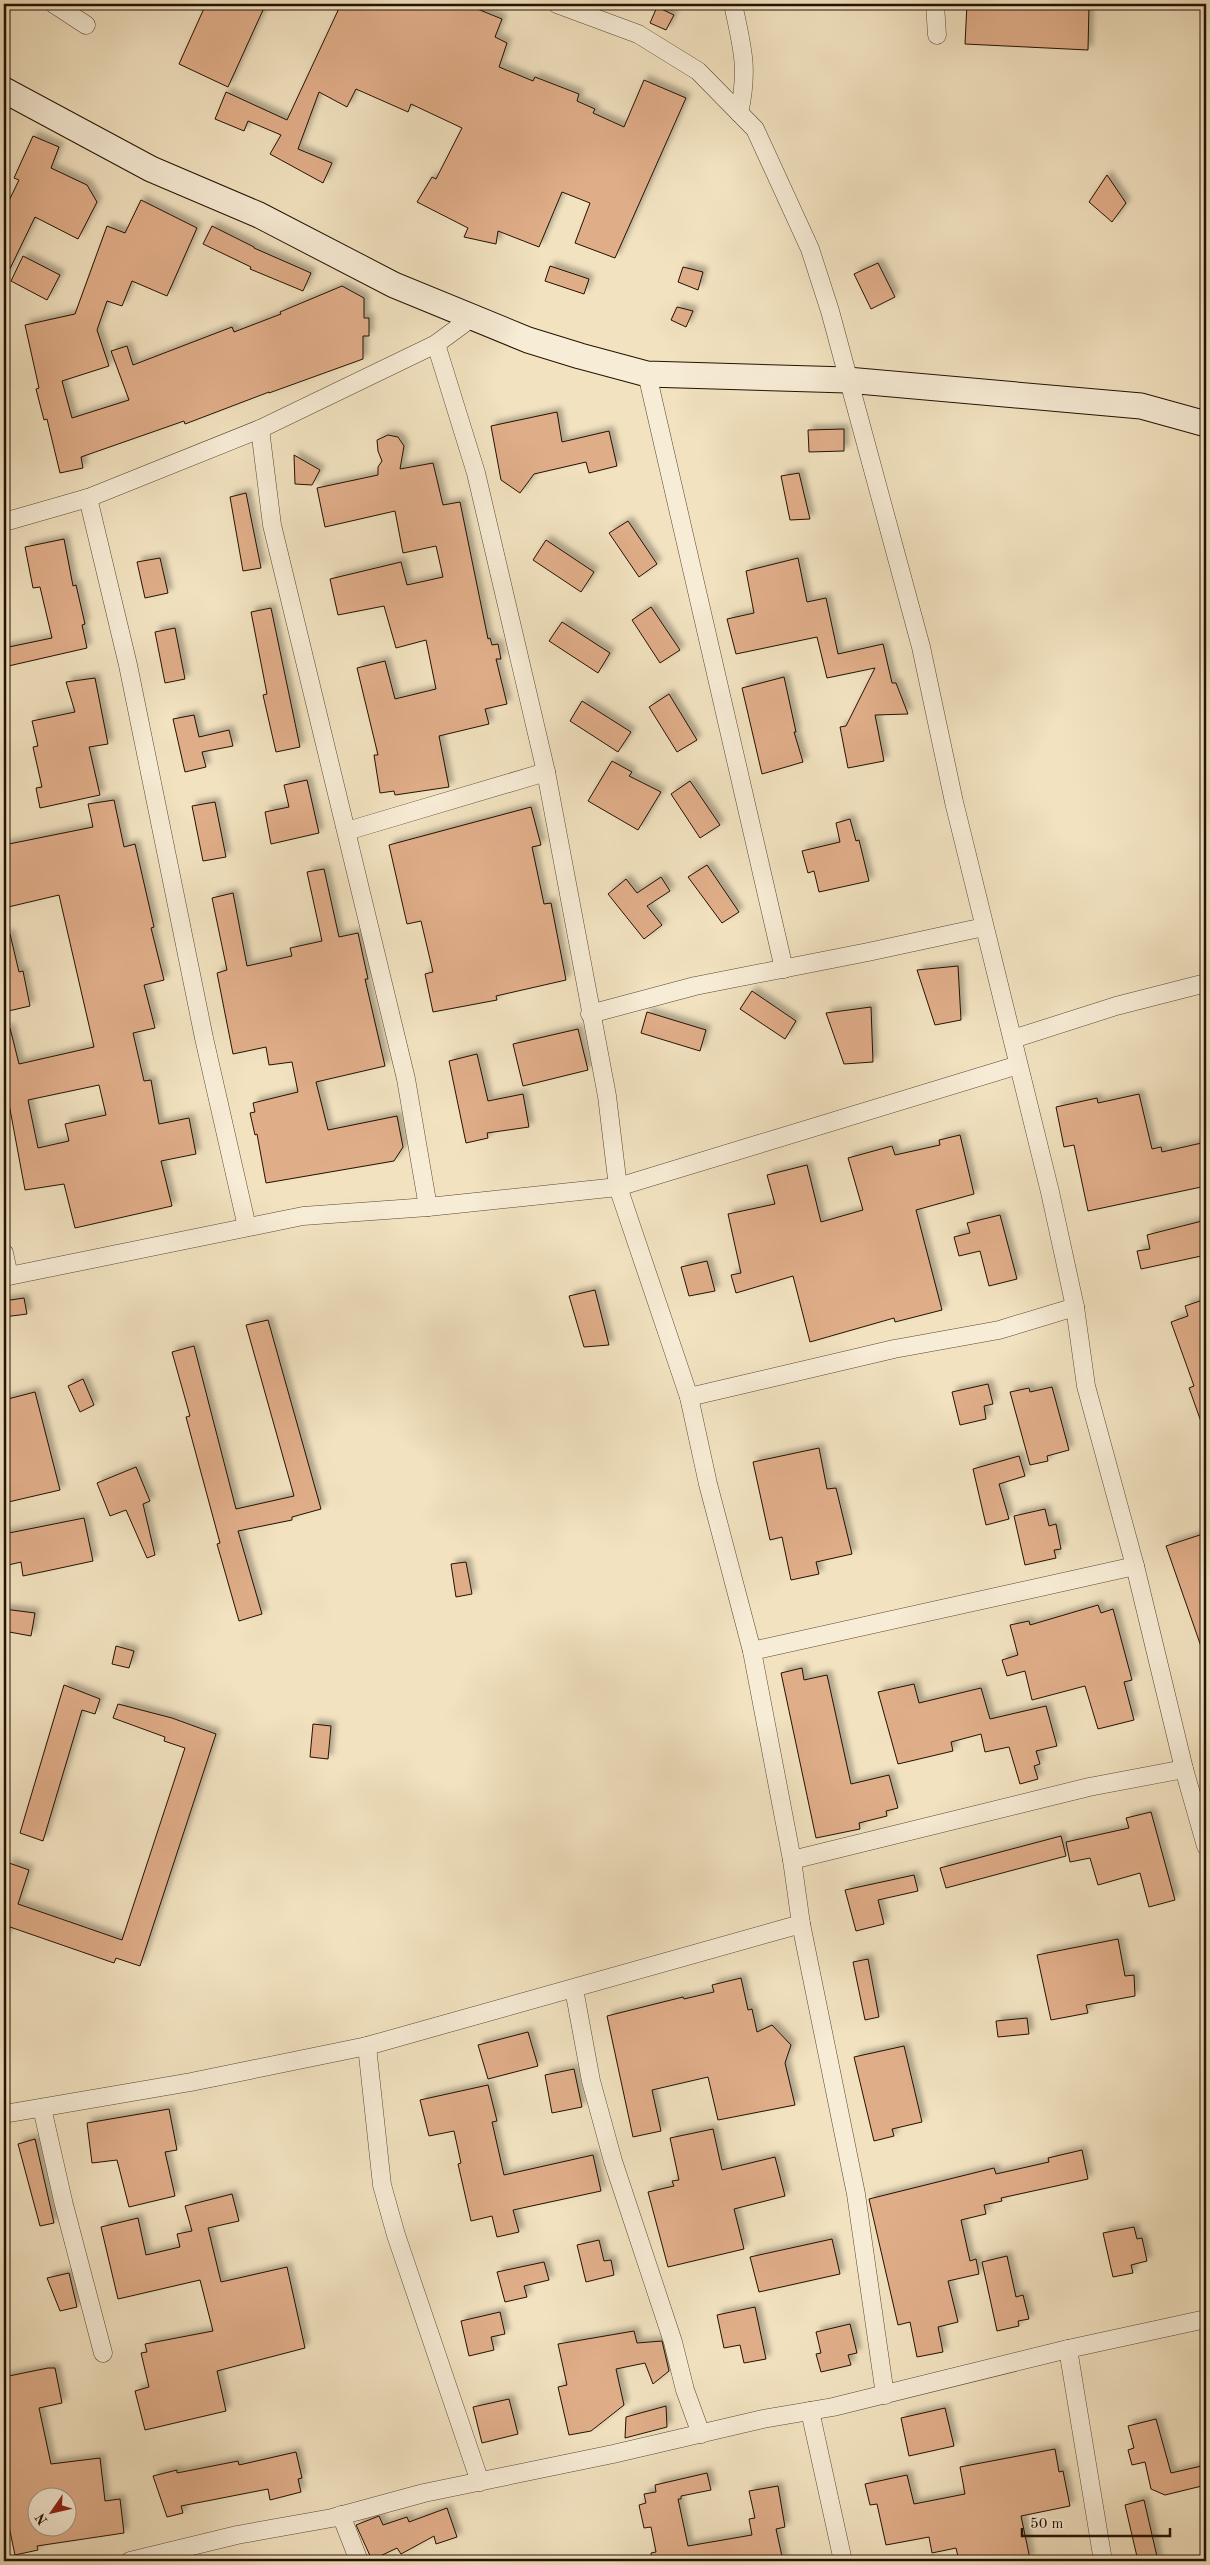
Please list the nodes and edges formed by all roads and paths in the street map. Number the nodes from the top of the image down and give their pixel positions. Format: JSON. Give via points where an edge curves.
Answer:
{"nodes":[{"id":1,"x":54,"y":4,"type":"edge"},
{"id":2,"x":557,"y":4,"type":"edge"},
{"id":3,"x":733,"y":4,"type":"edge"},
{"id":4,"x":935,"y":4,"type":"edge"},
{"id":5,"x":86,"y":25,"type":"dead end"},
{"id":6,"x":938,"y":36,"type":"dead end"},
{"id":7,"x":4,"y":90,"type":"edge"},
{"id":8,"x":739,"y":113,"type":"junction"},
{"id":9,"x":474,"y":316,"type":"junction"},
{"id":10,"x":436,"y":344,"type":"junction"},
{"id":11,"x":647,"y":374,"type":"junction"},
{"id":12,"x":847,"y":380,"type":"junction"},
{"id":13,"x":1206,"y":424,"type":"edge"},
{"id":14,"x":260,"y":429,"type":"junction"},
{"id":15,"x":88,"y":498,"type":"junction"},
{"id":16,"x":4,"y":522,"type":"edge"},
{"id":17,"x":546,"y":772,"type":"junction"},
{"id":18,"x":347,"y":831,"type":"junction"},
{"id":19,"x":984,"y":927,"type":"junction"},
{"id":20,"x":784,"y":969,"type":"junction"},
{"id":21,"x":1206,"y":983,"type":"edge"},
{"id":22,"x":590,"y":1014,"type":"junction"},
{"id":23,"x":1013,"y":1039,"type":"junction"},
{"id":24,"x":1018,"y":1065,"type":"junction"},
{"id":25,"x":618,"y":1187,"type":"junction"},
{"id":26,"x":428,"y":1207,"type":"junction"},
{"id":27,"x":247,"y":1227,"type":"junction"},
{"id":28,"x":4,"y":1253,"type":"edge"},
{"id":29,"x":6,"y":1277,"type":"edge"},
{"id":30,"x":1075,"y":1307,"type":"junction"},
{"id":31,"x":690,"y":1397,"type":"junction"},
{"id":32,"x":1135,"y":1566,"type":"junction"},
{"id":33,"x":752,"y":1651,"type":"junction"},
{"id":34,"x":1184,"y":1769,"type":"junction"},
{"id":35,"x":1206,"y":1846,"type":"edge"},
{"id":36,"x":792,"y":1860,"type":"junction"},
{"id":37,"x":800,"y":1924,"type":"junction"},
{"id":38,"x":574,"y":1989,"type":"junction"},
{"id":39,"x":367,"y":2046,"type":"junction"},
{"id":40,"x":42,"y":2108,"type":"junction"},
{"id":41,"x":4,"y":2114,"type":"edge"},
{"id":42,"x":1206,"y":2319,"type":"edge"},
{"id":43,"x":1068,"y":2349,"type":"junction"},
{"id":44,"x":103,"y":2353,"type":"dead end"},
{"id":45,"x":885,"y":2395,"type":"junction"},
{"id":46,"x":810,"y":2411,"type":"junction"},
{"id":47,"x":701,"y":2434,"type":"junction"},
{"id":48,"x":480,"y":2482,"type":"junction"},
{"id":49,"x":341,"y":2515,"type":"junction"},
{"id":50,"x":151,"y":2559,"type":"edge"},
{"id":51,"x":130,"y":2561,"type":"edge"},
{"id":52,"x":359,"y":2561,"type":"edge"},
{"id":53,"x":843,"y":2561,"type":"edge"},
{"id":54,"x":1103,"y":2561,"type":"edge"}],
"edges":[{"from":1,"to":5,"type":"street"},
{"from":2,"to":8,"type":"street","via":[[638,34],[698,71]]},
{"from":3,"to":8,"type":"street","via":[[745,58]]},
{"from":4,"to":6,"type":"street"},
{"from":7,"to":9,"type":"main road","via":[[151,169],[260,215],[394,284]]},
{"from":8,"to":12,"type":"street","via":[[756,129],[810,249]]},
{"from":9,"to":10,"type":"street"},
{"from":9,"to":11,"type":"main road","via":[[537,342]]},
{"from":10,"to":14,"type":"street"},
{"from":10,"to":17,"type":"street","via":[[476,473]]},
{"from":11,"to":12,"type":"main road"},
{"from":11,"to":20,"type":"street"},
{"from":12,"to":13,"type":"main road","via":[[1141,406]]},
{"from":12,"to":19,"type":"street","via":[[921,646]]},
{"from":14,"to":15,"type":"street"},
{"from":14,"to":18,"type":"street","via":[[272,525]]},
{"from":15,"to":16,"type":"street"},
{"from":15,"to":27,"type":"street","via":[[128,665],[204,1038]]},
{"from":17,"to":18,"type":"street"},
{"from":17,"to":22,"type":"street"},
{"from":18,"to":26,"type":"street","via":[[406,1079]]},
{"from":19,"to":20,"type":"street"},
{"from":19,"to":23,"type":"street"},
{"from":20,"to":22,"type":"street","via":[[695,986]]},
{"from":21,"to":23,"type":"street","via":[[1116,1006]]},
{"from":22,"to":25,"type":"street","via":[[607,1096]]},
{"from":23,"to":24,"type":"street"},
{"from":24,"to":25,"type":"street"},
{"from":24,"to":30,"type":"street"},
{"from":25,"to":26,"type":"street"},
{"from":25,"to":31,"type":"street"},
{"from":26,"to":27,"type":"street","via":[[303,1216]]},
{"from":27,"to":29,"type":"street"},
{"from":28,"to":29,"type":"street"},
{"from":30,"to":31,"type":"street","via":[[1000,1330],[894,1349]]},
{"from":30,"to":32,"type":"street","via":[[1086,1386]]},
{"from":31,"to":33,"type":"street","via":[[708,1484]]},
{"from":32,"to":33,"type":"street"},
{"from":32,"to":34,"type":"street"},
{"from":33,"to":36,"type":"street"},
{"from":34,"to":35,"type":"street"},
{"from":34,"to":36,"type":"street","via":[[1089,1787]]},
{"from":36,"to":37,"type":"street"},
{"from":37,"to":38,"type":"street"},
{"from":37,"to":45,"type":"street","via":[[856,2194]]},
{"from":38,"to":39,"type":"street"},
{"from":38,"to":47,"type":"street","via":[[591,2081],[613,2161]]},
{"from":39,"to":40,"type":"street"},
{"from":39,"to":48,"type":"street","via":[[382,2185]]},
{"from":40,"to":41,"type":"street"},
{"from":40,"to":44,"type":"street"},
{"from":42,"to":43,"type":"street"},
{"from":43,"to":45,"type":"street"},
{"from":43,"to":54,"type":"street"},
{"from":45,"to":46,"type":"street"},
{"from":46,"to":47,"type":"street"},
{"from":46,"to":53,"type":"street"},
{"from":47,"to":48,"type":"street"},
{"from":48,"to":49,"type":"street"},
{"from":49,"to":50,"type":"street","via":[[237,2535]]},
{"from":49,"to":52,"type":"street"},
{"from":50,"to":51,"type":"street"}]}
